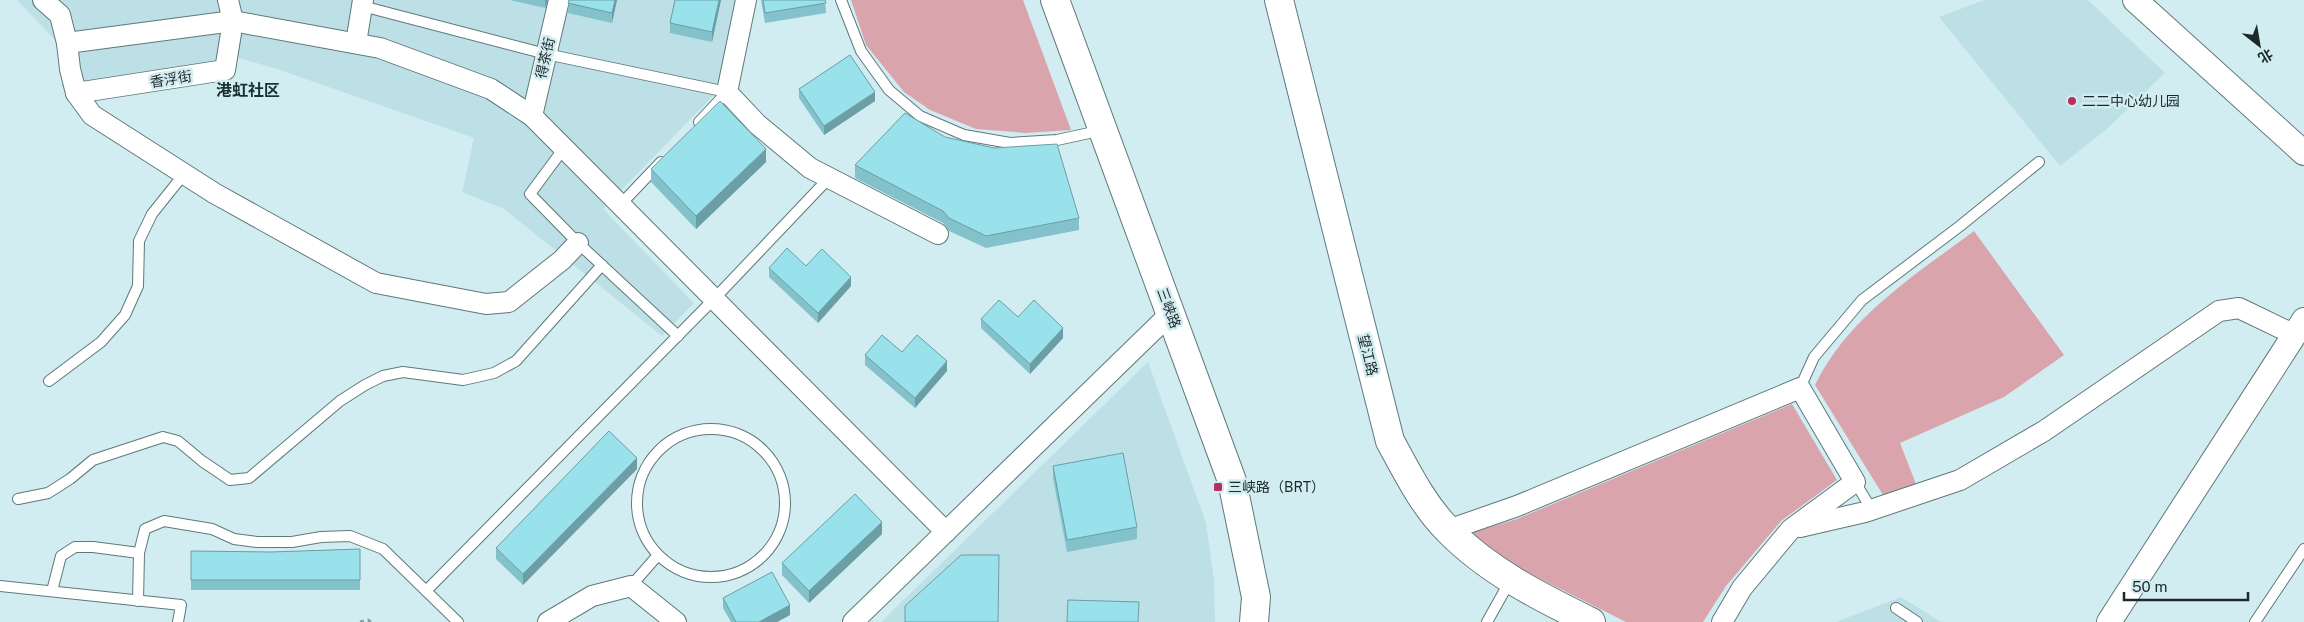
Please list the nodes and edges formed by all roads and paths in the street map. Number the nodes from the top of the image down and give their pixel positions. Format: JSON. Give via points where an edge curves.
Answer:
{"nodes":[{"id":1,"x":43,"y":0,"type":"edge"},
{"id":2,"x":228,"y":0,"type":"edge"},
{"id":3,"x":559,"y":0,"type":"edge"},
{"id":4,"x":746,"y":0,"type":"edge"},
{"id":5,"x":841,"y":0,"type":"edge"},
{"id":6,"x":1055,"y":0,"type":"edge"},
{"id":7,"x":1280,"y":0,"type":"edge"},
{"id":8,"x":2135,"y":0,"type":"edge"},
{"id":9,"x":363,"y":3,"type":"edge"},
{"id":10,"x":233,"y":21,"type":"junction"},
{"id":11,"x":67,"y":43,"type":"junction"},
{"id":12,"x":356,"y":44,"type":"junction"},
{"id":13,"x":546,"y":54,"type":"junction"},
{"id":14,"x":727,"y":92,"type":"junction"},
{"id":15,"x":76,"y":94,"type":"junction"},
{"id":16,"x":532,"y":116,"type":"junction"},
{"id":17,"x":694,"y":128,"type":"edge"},
{"id":18,"x":1104,"y":130,"type":"junction"},
{"id":19,"x":564,"y":148,"type":"junction"},
{"id":20,"x":2304,"y":152,"type":"edge"},
{"id":21,"x":667,"y":156,"type":"edge"},
{"id":22,"x":2039,"y":162,"type":"dead end"},
{"id":23,"x":184,"y":174,"type":"junction"},
{"id":24,"x":829,"y":178,"type":"junction"},
{"id":25,"x":620,"y":205,"type":"junction"},
{"id":26,"x":938,"y":234,"type":"dead end"},
{"id":27,"x":578,"y":243,"type":"junction"},
{"id":28,"x":602,"y":265,"type":"junction"},
{"id":29,"x":715,"y":298,"type":"junction"},
{"id":30,"x":1171,"y":313,"type":"junction"},
{"id":31,"x":2301,"y":331,"type":"edge"},
{"id":32,"x":678,"y":336,"type":"junction"},
{"id":33,"x":48,"y":381,"type":"dead end"},
{"id":34,"x":1800,"y":388,"type":"junction"},
{"id":35,"x":1855,"y":482,"type":"junction"},
{"id":36,"x":18,"y":499,"type":"dead end"},
{"id":37,"x":1872,"y":510,"type":"junction"},
{"id":38,"x":1791,"y":529,"type":"junction"},
{"id":39,"x":1448,"y":530,"type":"junction"},
{"id":40,"x":946,"y":532,"type":"junction"},
{"id":41,"x":2304,"y":549,"type":"edge"},
{"id":42,"x":139,"y":553,"type":"junction"},
{"id":43,"x":658,"y":555,"type":"junction"},
{"id":44,"x":1511,"y":580,"type":"junction"},
{"id":45,"x":0,"y":586,"type":"edge"},
{"id":46,"x":630,"y":586,"type":"junction"},
{"id":47,"x":426,"y":591,"type":"junction"},
{"id":48,"x":52,"y":592,"type":"junction"},
{"id":49,"x":138,"y":601,"type":"junction"},
{"id":50,"x":1896,"y":608,"type":"dead end"},
{"id":51,"x":178,"y":622,"type":"edge"},
{"id":52,"x":360,"y":622,"type":"edge"},
{"id":53,"x":371,"y":622,"type":"edge"},
{"id":54,"x":458,"y":622,"type":"edge"},
{"id":55,"x":548,"y":622,"type":"edge"},
{"id":56,"x":676,"y":622,"type":"edge"},
{"id":57,"x":853,"y":622,"type":"edge"},
{"id":58,"x":1254,"y":622,"type":"edge"},
{"id":59,"x":1487,"y":622,"type":"edge"},
{"id":60,"x":1591,"y":622,"type":"edge"},
{"id":61,"x":1722,"y":622,"type":"edge"},
{"id":62,"x":1917,"y":622,"type":"edge"},
{"id":63,"x":2109,"y":622,"type":"edge"},
{"id":64,"x":2256,"y":622,"type":"edge"}],
"edges":[{"from":1,"to":11,"type":"street","via":[[60,15]]},
{"from":2,"to":10,"type":"street","name":"香浮街"},
{"from":3,"to":13,"type":"street","name":"得茶街"},
{"from":4,"to":14,"type":"street"},
{"from":5,"to":18,"type":"lane","via":[[861,51],[889,90],[920,116],[964,135],[1010,143],[1057,140]]},
{"from":6,"to":18,"type":"main road","name":"三峡路"},
{"from":7,"to":39,"type":"main road","name":"望江路","via":[[1390,441],[1416,489]]},
{"from":8,"to":20,"type":"street"},
{"from":9,"to":12,"type":"street"},
{"from":9,"to":13,"type":"lane"},
{"from":10,"to":11,"type":"street"},
{"from":10,"to":12,"type":"street"},
{"from":10,"to":15,"type":"street","name":"香浮街","via":[[224,70]]},
{"from":11,"to":15,"type":"street"},
{"from":12,"to":16,"type":"street","via":[[380,48],[491,89]]},
{"from":13,"to":14,"type":"lane"},
{"from":13,"to":16,"type":"street","name":"得茶街"},
{"from":14,"to":17,"type":"lane"},
{"from":14,"to":24,"type":"street","via":[[757,124],[810,168]]},
{"from":15,"to":23,"type":"street","via":[[92,115]]},
{"from":16,"to":19,"type":"street"},
{"from":18,"to":30,"type":"main road","name":"三峡路"},
{"from":19,"to":25,"type":"street"},
{"from":19,"to":27,"type":"lane","via":[[530,194]]},
{"from":21,"to":25,"type":"lane"},
{"from":22,"to":34,"type":"lane","via":[[1862,300],[1814,357]]},
{"from":23,"to":27,"type":"street","via":[[376,282],[486,304],[509,302],[562,260]]},
{"from":23,"to":33,"type":"lane","via":[[152,214],[139,241],[138,286],[125,315],[101,342]]},
{"from":24,"to":26,"type":"street"},
{"from":24,"to":29,"type":"lane"},
{"from":25,"to":29,"type":"street"},
{"from":27,"to":28,"type":"lane"},
{"from":28,"to":32,"type":"lane"},
{"from":28,"to":36,"type":"lane","via":[[516,361],[494,373],[463,380],[403,372],[383,376],[340,401],[249,478],[230,480],[178,441],[163,436],[93,460],[48,493]]},
{"from":29,"to":32,"type":"lane"},
{"from":29,"to":40,"type":"street"},
{"from":30,"to":40,"type":"street"},
{"from":30,"to":58,"type":"main road","name":"三峡路","via":[[1232,481],[1256,597]]},
{"from":31,"to":37,"type":"street","via":[[2239,308],[2219,311],[2044,431],[1960,480]]},
{"from":31,"to":63,"type":"street"},
{"from":32,"to":47,"type":"lane"},
{"from":34,"to":35,"type":"street"},
{"from":34,"to":39,"type":"street","via":[[1517,506]]},
{"from":35,"to":37,"type":"lane"},
{"from":35,"to":38,"type":"street"},
{"from":37,"to":38,"type":"street"},
{"from":38,"to":61,"type":"street","via":[[1742,588]]},
{"from":39,"to":44,"type":"main road","name":"望江路"},
{"from":40,"to":57,"type":"street"},
{"from":41,"to":64,"type":"lane"},
{"from":42,"to":47,"type":"lane","via":[[145,529],[164,521],[212,529],[234,539],[257,542],[350,536],[382,548]]},
{"from":42,"to":48,"type":"lane","via":[[93,546],[75,547],[61,556]]},
{"from":42,"to":49,"type":"lane"},
{"from":43,"to":43,"type":"lane","via":[[679,570],[704,577],[729,575],[753,565],[771,547],[783,524],[786,499],[780,474],[766,452],[748,438],[726,430],[702,429],[679,436],[660,449],[646,468],[638,490],[638,514],[645,536]]},
{"from":43,"to":46,"type":"lane"},
{"from":44,"to":59,"type":"lane"},
{"from":44,"to":60,"type":"main road","name":"望江路"},
{"from":45,"to":48,"type":"lane"},
{"from":46,"to":55,"type":"street","via":[[592,596]]},
{"from":46,"to":56,"type":"street"},
{"from":47,"to":54,"type":"lane"},
{"from":48,"to":49,"type":"lane"},
{"from":49,"to":51,"type":"lane","via":[[181,606]]},
{"from":50,"to":62,"type":"lane"},
{"from":52,"to":53,"type":"path"}]}
